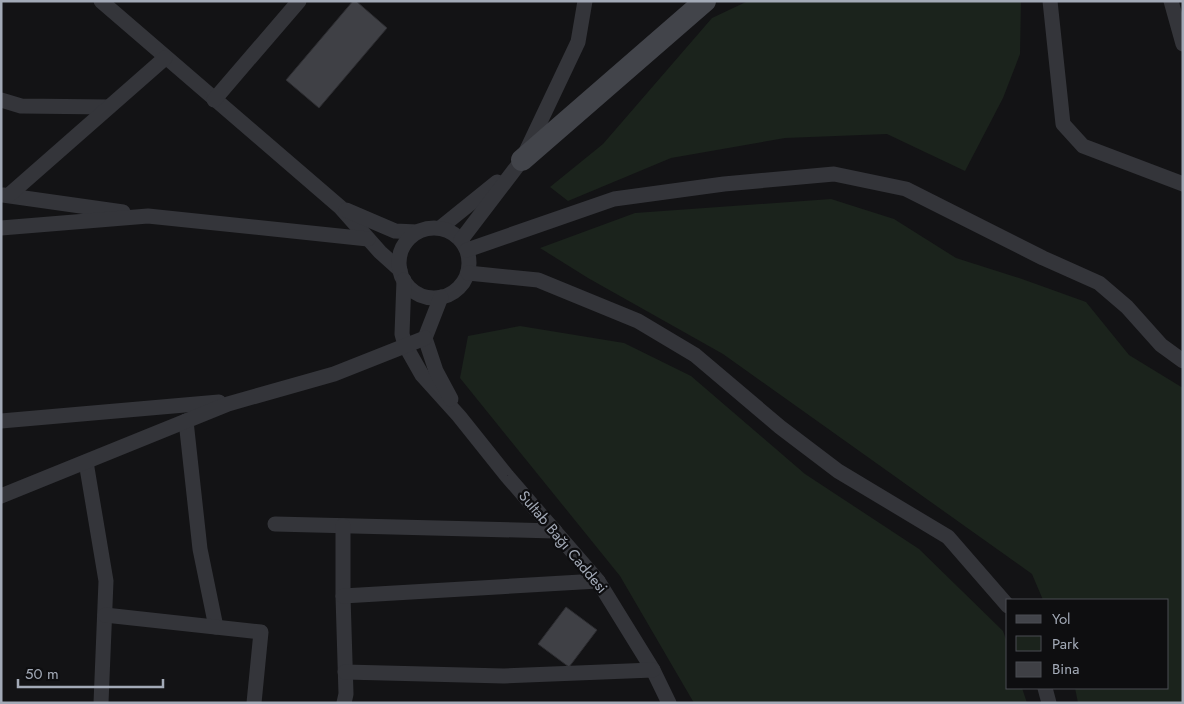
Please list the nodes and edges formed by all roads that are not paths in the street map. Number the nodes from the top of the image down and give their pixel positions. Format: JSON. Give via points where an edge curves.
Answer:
{"nodes":[{"id":1,"x":101,"y":1,"type":"edge"},
{"id":2,"x":299,"y":1,"type":"edge"},
{"id":3,"x":586,"y":1,"type":"edge"},
{"id":4,"x":705,"y":1,"type":"edge"},
{"id":5,"x":1050,"y":1,"type":"edge"},
{"id":6,"x":1170,"y":1,"type":"edge"},
{"id":7,"x":1183,"y":44,"type":"edge"},
{"id":8,"x":165,"y":58,"type":"junction"},
{"id":9,"x":1,"y":100,"type":"edge"},
{"id":10,"x":214,"y":100,"type":"junction"},
{"id":11,"x":109,"y":107,"type":"junction"},
{"id":12,"x":522,"y":160,"type":"junction"},
{"id":13,"x":1183,"y":184,"type":"edge"},
{"id":14,"x":5,"y":195,"type":"edge"},
{"id":15,"x":340,"y":207,"type":"junction"},
{"id":16,"x":148,"y":216,"type":"junction"},
{"id":17,"x":1,"y":228,"type":"edge"},
{"id":18,"x":440,"y":228,"type":"junction"},
{"id":19,"x":417,"y":232,"type":"junction"},
{"id":20,"x":368,"y":239,"type":"junction"},
{"id":21,"x":464,"y":245,"type":"junction"},
{"id":22,"x":468,"y":273,"type":"junction"},
{"id":23,"x":402,"y":275,"type":"junction"},
{"id":24,"x":441,"y":297,"type":"junction"},
{"id":25,"x":425,"y":338,"type":"junction"},
{"id":26,"x":405,"y":345,"type":"junction"},
{"id":27,"x":1183,"y":361,"type":"edge"},
{"id":28,"x":240,"y":400,"type":"junction"},
{"id":29,"x":459,"y":416,"type":"junction"},
{"id":30,"x":186,"y":421,"type":"junction"},
{"id":31,"x":1,"y":422,"type":"edge"},
{"id":32,"x":86,"y":462,"type":"junction"},
{"id":33,"x":1,"y":496,"type":"edge"},
{"id":34,"x":274,"y":524,"type":"dead end"},
{"id":35,"x":343,"y":526,"type":"junction"},
{"id":36,"x":555,"y":531,"type":"junction"},
{"id":37,"x":598,"y":581,"type":"junction"},
{"id":38,"x":343,"y":596,"type":"junction"},
{"id":39,"x":1006,"y":604,"type":"edge"},
{"id":40,"x":105,"y":615,"type":"junction"},
{"id":41,"x":216,"y":627,"type":"junction"},
{"id":42,"x":653,"y":670,"type":"junction"},
{"id":43,"x":346,"y":672,"type":"junction"},
{"id":44,"x":1045,"y":689,"type":"edge"},
{"id":45,"x":101,"y":703,"type":"edge"},
{"id":46,"x":254,"y":703,"type":"edge"},
{"id":47,"x":344,"y":703,"type":"edge"},
{"id":48,"x":669,"y":703,"type":"edge"},
{"id":49,"x":1049,"y":703,"type":"edge"}],
"edges":[{"from":1,"to":8,"type":"street"},
{"from":2,"to":10,"type":"street"},
{"from":3,"to":12,"type":"street","via":[[578,42]]},
{"from":4,"to":12,"type":"street"},
{"from":5,"to":13,"type":"street","via":[[1063,124],[1084,146]]},
{"from":6,"to":7,"type":"street"},
{"from":8,"to":10,"type":"street"},
{"from":8,"to":11,"type":"street"},
{"from":9,"to":11,"type":"street","via":[[21,106]]},
{"from":10,"to":15,"type":"street"},
{"from":11,"to":14,"type":"street"},
{"from":12,"to":18,"type":"street"},
{"from":12,"to":21,"type":"street"},
{"from":14,"to":16,"type":"street"},
{"from":15,"to":19,"type":"street","via":[[395,231]]},
{"from":15,"to":20,"type":"street"},
{"from":16,"to":17,"type":"street"},
{"from":16,"to":20,"type":"street"},
{"from":18,"to":19,"type":"street"},
{"from":18,"to":21,"type":"street","via":[[451,232]]},
{"from":19,"to":23,"type":"street","via":[[403,248],[400,259]]},
{"from":20,"to":23,"type":"street"},
{"from":21,"to":22,"type":"street","via":[[470,261]]},
{"from":21,"to":27,"type":"street","via":[[614,199],[834,174],[906,189],[1099,283],[1127,307],[1161,345]]},
{"from":22,"to":24,"type":"street","via":[[459,288]]},
{"from":22,"to":39,"type":"street","via":[[538,280],[638,321],[695,355],[838,471],[948,537]]},
{"from":23,"to":24,"type":"street","via":[[411,289],[420,295]]},
{"from":23,"to":26,"type":"street","via":[[402,334]]},
{"from":24,"to":25,"type":"street"},
{"from":25,"to":26,"type":"street"},
{"from":25,"to":29,"type":"street","via":[[436,371]]},
{"from":26,"to":28,"type":"street","via":[[334,374]]},
{"from":26,"to":29,"type":"street","via":[[422,375]]},
{"from":28,"to":30,"type":"street"},
{"from":28,"to":31,"type":"street"},
{"from":29,"to":36,"type":"street","name":"Sultab Bağı Caddesi"},
{"from":30,"to":32,"type":"street"},
{"from":30,"to":41,"type":"street","via":[[200,549]]},
{"from":32,"to":33,"type":"street"},
{"from":32,"to":40,"type":"street","via":[[106,581]]},
{"from":34,"to":35,"type":"street"},
{"from":35,"to":36,"type":"street"},
{"from":35,"to":38,"type":"street"},
{"from":36,"to":37,"type":"street","name":"Sultab Bağı Caddesi"},
{"from":37,"to":38,"type":"street"},
{"from":37,"to":42,"type":"street","name":"Sultab Bağı Caddesi"},
{"from":38,"to":43,"type":"street"},
{"from":40,"to":41,"type":"street"},
{"from":40,"to":45,"type":"street"},
{"from":41,"to":46,"type":"street","via":[[261,632]]},
{"from":42,"to":43,"type":"street","via":[[504,676]]},
{"from":42,"to":48,"type":"street","name":"Sultab Bağı Caddesi"},
{"from":43,"to":47,"type":"street"},
{"from":44,"to":49,"type":"street"}]}
